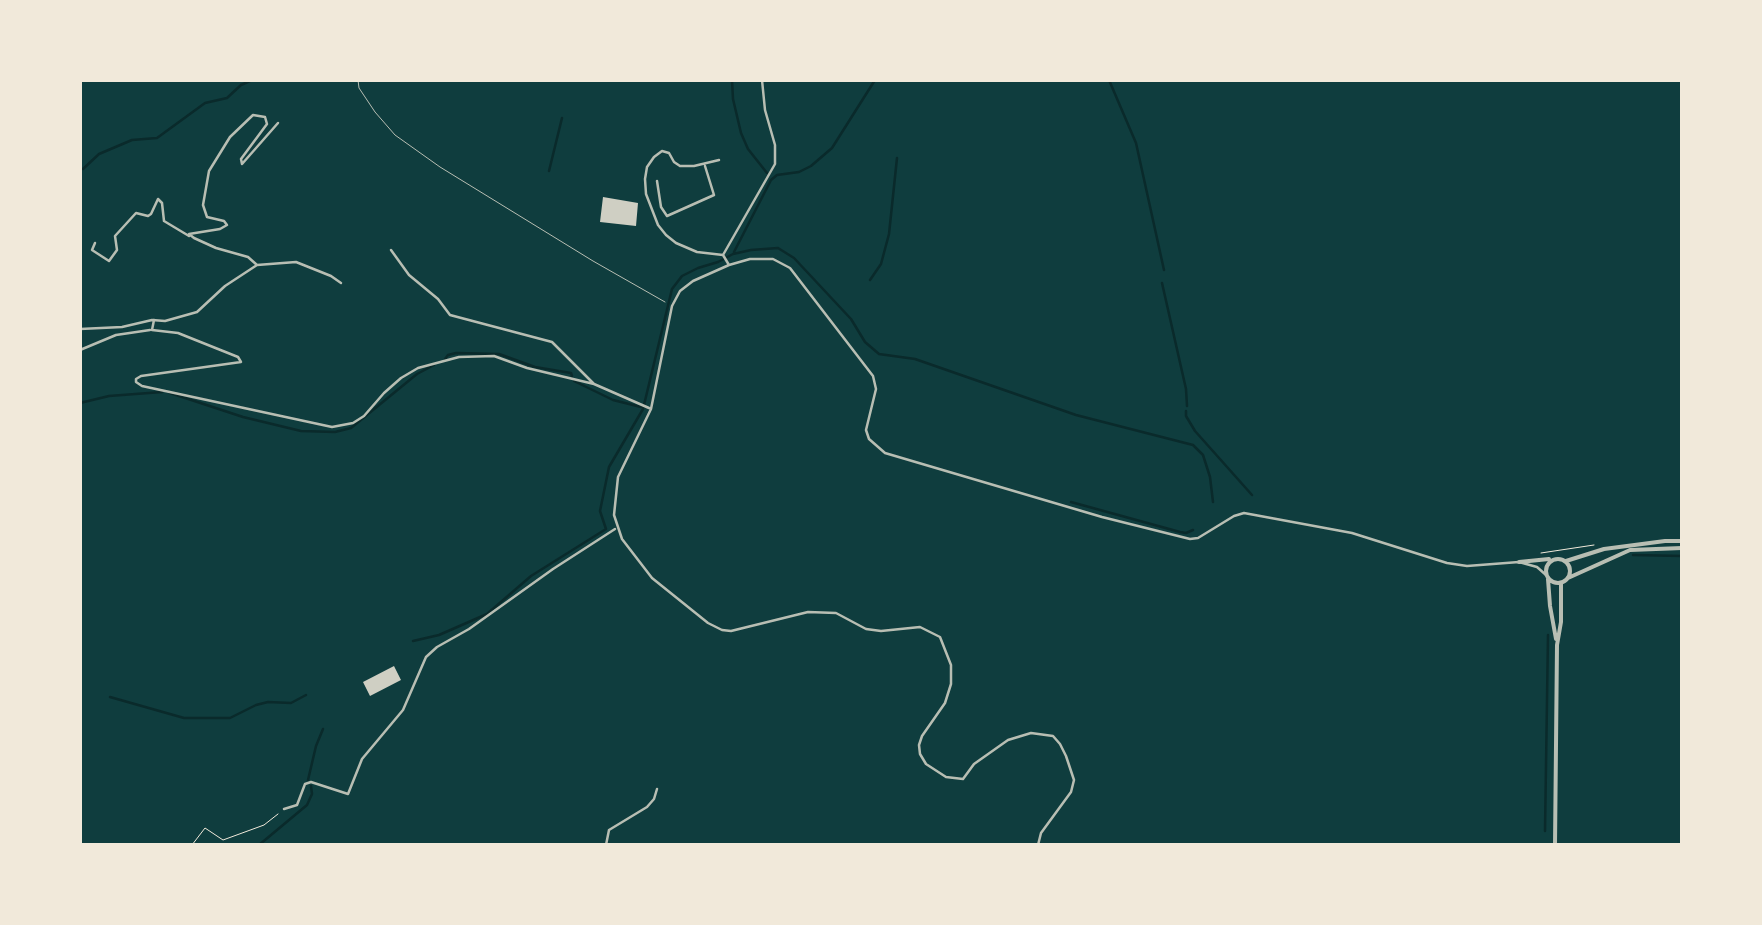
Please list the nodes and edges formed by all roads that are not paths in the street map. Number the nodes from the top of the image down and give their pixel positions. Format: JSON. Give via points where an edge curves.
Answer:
{"nodes":[{"id":1,"x":358,"y":80,"type":"edge"},
{"id":2,"x":762,"y":80,"type":"edge"},
{"id":3,"x":278,"y":123,"type":"dead end"},
{"id":4,"x":719,"y":160,"type":"dead end"},
{"id":5,"x":704,"y":164,"type":"junction"},
{"id":6,"x":657,"y":181,"type":"dead end"},
{"id":7,"x":190,"y":236,"type":"junction"},
{"id":8,"x":95,"y":242,"type":"dead end"},
{"id":9,"x":391,"y":250,"type":"dead end"},
{"id":10,"x":723,"y":255,"type":"junction"},
{"id":11,"x":728,"y":263,"type":"junction"},
{"id":12,"x":257,"y":265,"type":"junction"},
{"id":13,"x":340,"y":283,"type":"dead end"},
{"id":14,"x":665,"y":302,"type":"dead end"},
{"id":15,"x":154,"y":320,"type":"junction"},
{"id":16,"x":80,"y":329,"type":"edge"},
{"id":17,"x":152,"y":330,"type":"junction"},
{"id":18,"x":80,"y":350,"type":"edge"},
{"id":19,"x":594,"y":384,"type":"junction"},
{"id":20,"x":648,"y":408,"type":"junction"},
{"id":21,"x":616,"y":528,"type":"junction"},
{"id":22,"x":1682,"y":540,"type":"edge"},
{"id":23,"x":1682,"y":548,"type":"edge"},
{"id":24,"x":1554,"y":559,"type":"junction"},
{"id":25,"x":1566,"y":561,"type":"junction"},
{"id":26,"x":1519,"y":562,"type":"junction"},
{"id":27,"x":1547,"y":577,"type":"junction"},
{"id":28,"x":1568,"y":578,"type":"junction"},
{"id":29,"x":1561,"y":583,"type":"junction"},
{"id":30,"x":1557,"y":644,"type":"junction"},
{"id":31,"x":657,"y":789,"type":"dead end"},
{"id":32,"x":284,"y":809,"type":"road end"},
{"id":33,"x":606,"y":845,"type":"edge"},
{"id":34,"x":1038,"y":845,"type":"edge"},
{"id":35,"x":1555,"y":845,"type":"edge"}],
"edges":[{"from":1,"to":14,"type":"lane","via":[[375,112],[410,146]]},
{"from":2,"to":10,"type":"street","via":[[775,164]]},
{"from":3,"to":7,"type":"street","via":[[242,164],[266,117],[253,115],[230,137],[210,171],[203,204],[207,217],[226,225]]},
{"from":4,"to":5,"type":"street"},
{"from":5,"to":6,"type":"street","via":[[714,195],[667,216]]},
{"from":5,"to":10,"type":"street","via":[[680,166],[666,152],[658,154],[644,179],[646,194],[658,225],[676,243]]},
{"from":7,"to":8,"type":"street","via":[[164,221],[158,199],[151,214],[136,214],[114,236],[117,250],[109,260],[92,250]]},
{"from":7,"to":12,"type":"street"},
{"from":9,"to":19,"type":"street","via":[[450,315],[552,342]]},
{"from":10,"to":11,"type":"street"},
{"from":11,"to":20,"type":"street","via":[[676,297]]},
{"from":11,"to":26,"type":"street","via":[[774,260],[796,274],[873,376],[866,430],[885,453],[1190,539],[1244,513],[1352,534],[1447,563]]},
{"from":12,"to":13,"type":"street","via":[[296,262]]},
{"from":12,"to":15,"type":"street","via":[[197,312]]},
{"from":15,"to":16,"type":"street"},
{"from":15,"to":17,"type":"street"},
{"from":17,"to":18,"type":"street"},
{"from":17,"to":19,"type":"street","via":[[178,333],[241,362],[141,376],[136,382],[142,386],[332,427],[364,416],[418,368],[459,357],[494,356]]},
{"from":19,"to":20,"type":"street"},
{"from":20,"to":21,"type":"street","via":[[618,476]]},
{"from":21,"to":32,"type":"street","via":[[426,657],[403,710],[362,759],[348,794],[311,782],[297,804]]},
{"from":21,"to":34,"type":"street","via":[[652,578],[722,630],[836,612],[866,629],[920,627],[940,637],[951,684],[918,745],[920,754],[946,776],[963,779],[1008,740],[1052,736],[1074,780]]},
{"from":22,"to":25,"type":"street","via":[[1604,548]]},
{"from":23,"to":28,"type":"street","via":[[1630,550]]},
{"from":24,"to":25,"type":"street"},
{"from":24,"to":26,"type":"street"},
{"from":24,"to":27,"type":"street"},
{"from":25,"to":28,"type":"street"},
{"from":26,"to":27,"type":"street"},
{"from":27,"to":29,"type":"street"},
{"from":27,"to":30,"type":"street"},
{"from":28,"to":29,"type":"street"},
{"from":29,"to":30,"type":"street"},
{"from":30,"to":35,"type":"street"},
{"from":31,"to":33,"type":"street","via":[[647,807],[609,830]]}]}
